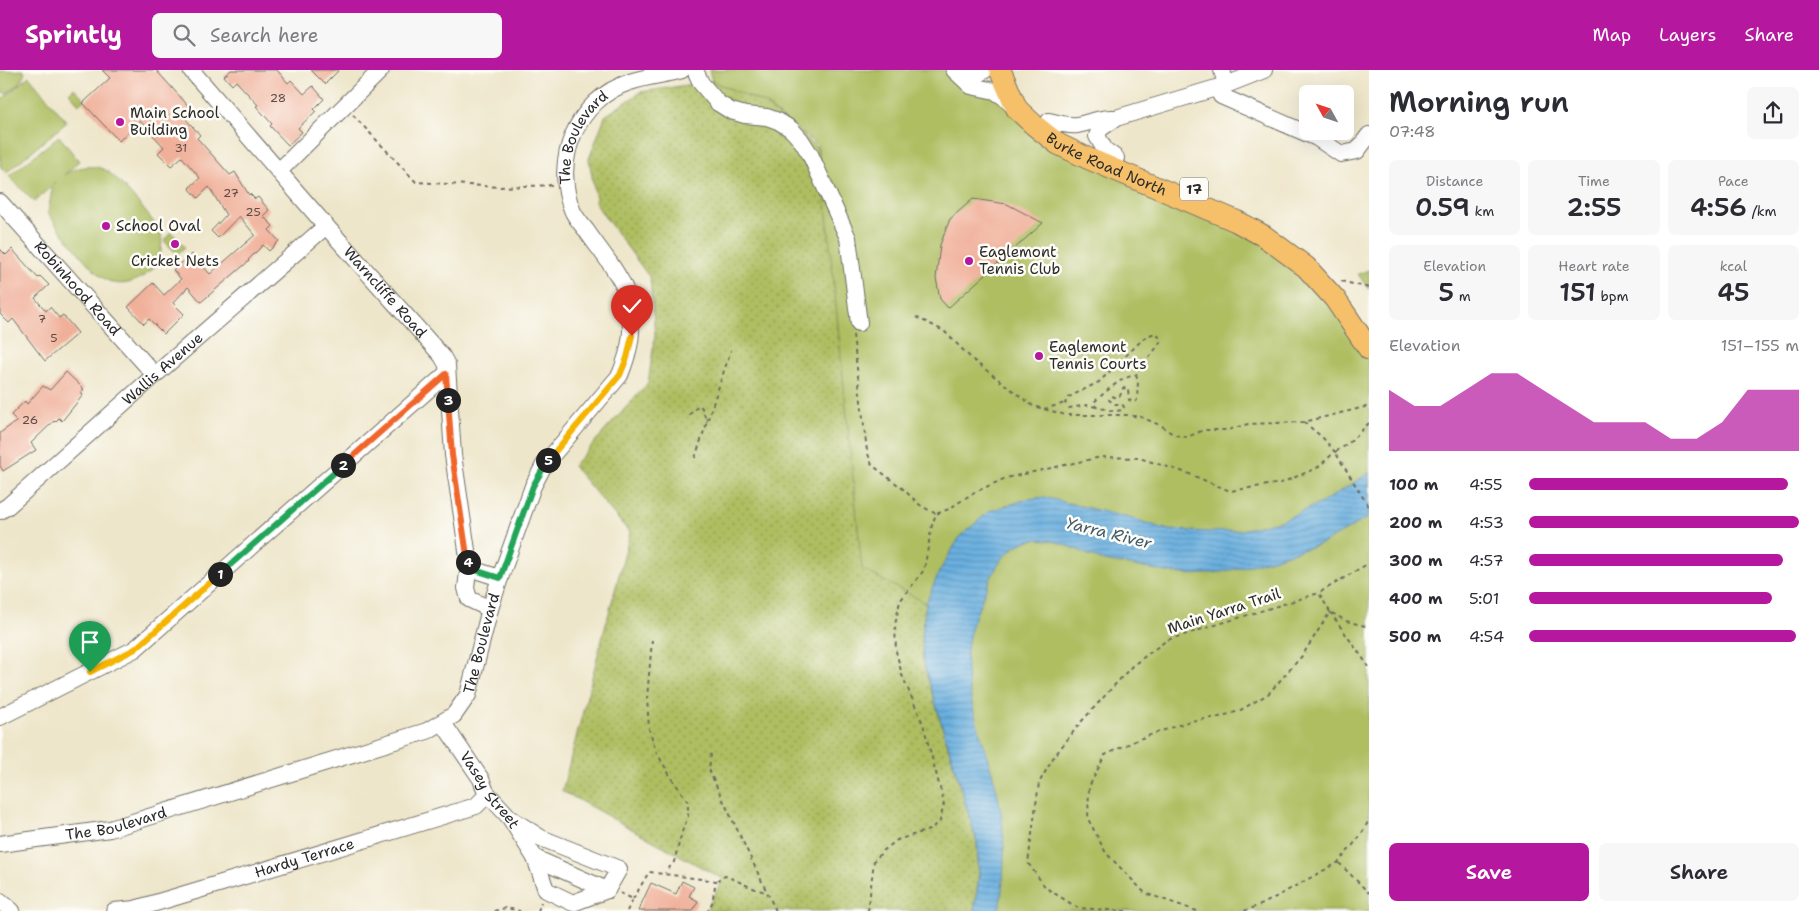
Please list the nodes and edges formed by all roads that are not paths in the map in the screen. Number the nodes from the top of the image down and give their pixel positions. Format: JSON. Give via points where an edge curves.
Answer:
{"nodes":[{"id":1,"x":191,"y":70,"type":"edge"},
{"id":2,"x":381,"y":70,"type":"edge"},
{"id":3,"x":682,"y":70,"type":"edge"},
{"id":4,"x":695,"y":70,"type":"edge"},
{"id":5,"x":954,"y":70,"type":"edge"},
{"id":6,"x":958,"y":70,"type":"edge"},
{"id":7,"x":985,"y":70,"type":"edge"},
{"id":8,"x":1000,"y":70,"type":"edge"},
{"id":9,"x":1011,"y":70,"type":"edge"},
{"id":10,"x":1264,"y":70,"type":"edge"},
{"id":11,"x":1222,"y":81,"type":"edge"},
{"id":12,"x":1017,"y":109,"type":"junction"},
{"id":13,"x":1116,"y":118,"type":"junction"},
{"id":14,"x":1049,"y":121,"type":"junction"},
{"id":15,"x":1369,"y":135,"type":"edge"},
{"id":16,"x":1116,"y":158,"type":"junction"},
{"id":17,"x":279,"y":171,"type":"junction"},
{"id":18,"x":0,"y":202,"type":"edge"},
{"id":19,"x":326,"y":226,"type":"junction"},
{"id":20,"x":858,"y":323,"type":"road end"},
{"id":21,"x":1369,"y":324,"type":"edge"},
{"id":22,"x":1369,"y":349,"type":"edge"},
{"id":23,"x":446,"y":374,"type":"junction"},
{"id":24,"x":155,"y":375,"type":"junction"},
{"id":25,"x":0,"y":511,"type":"edge"},
{"id":26,"x":469,"y":564,"type":"junction"},
{"id":27,"x":500,"y":578,"type":"junction"},
{"id":28,"x":490,"y":608,"type":"junction"},
{"id":29,"x":0,"y":717,"type":"edge"},
{"id":30,"x":443,"y":723,"type":"junction"},
{"id":31,"x":486,"y":792,"type":"junction"},
{"id":32,"x":510,"y":818,"type":"junction"},
{"id":33,"x":0,"y":844,"type":"edge"},
{"id":34,"x":534,"y":858,"type":"junction"},
{"id":35,"x":610,"y":890,"type":"junction"},
{"id":36,"x":0,"y":901,"type":"edge"},
{"id":37,"x":12,"y":911,"type":"edge"},
{"id":38,"x":114,"y":911,"type":"edge"}],
"edges":[{"from":1,"to":17,"type":"street","name":"Warncliffe Road"},
{"from":2,"to":17,"type":"street"},
{"from":3,"to":27,"type":"street","name":"The Boulevard","via":[[630,82],[609,92],[588,110],[571,138],[565,185],[573,213],[625,288],[632,336],[620,375],[544,465],[533,486]]},
{"from":4,"to":20,"type":"street","via":[[701,83],[718,103],[731,111],[778,121],[801,140],[848,238]]},
{"from":5,"to":12,"type":"street","via":[[971,86],[1000,93]]},
{"from":6,"to":7,"type":"street","via":[[972,75]]},
{"from":8,"to":12,"type":"main road","name":"Burke Road North","number":"17"},
{"from":9,"to":14,"type":"main road","name":"Burke Road North","number":"17","via":[[1025,95]]},
{"from":10,"to":11,"type":"street"},
{"from":11,"to":13,"type":"street"},
{"from":11,"to":15,"type":"street","via":[[1221,96],[1317,138],[1341,154],[1357,151]]},
{"from":12,"to":22,"type":"main road","name":"Burke Road North","number":"17","via":[[1058,144],[1264,236],[1306,267],[1335,299]]},
{"from":13,"to":14,"type":"street","via":[[1104,117],[1073,125]]},
{"from":13,"to":16,"type":"street","via":[[1100,129],[1097,136],[1105,150]]},
{"from":14,"to":16,"type":"main road","name":"Burke Road North","number":"17","via":[[1082,145]]},
{"from":16,"to":21,"type":"main road","name":"Burke Road North","number":"17","via":[[1223,200],[1290,237],[1315,258],[1351,298]]},
{"from":17,"to":19,"type":"street","name":"Warncliffe Road"},
{"from":18,"to":24,"type":"street","name":"Robinhood Road"},
{"from":19,"to":23,"type":"street","name":"Warncliffe Road","via":[[442,356],[447,365]]},
{"from":19,"to":24,"type":"street","name":"Wallis Avenue"},
{"from":23,"to":26,"type":"street","name":"Warncliffe Road","via":[[452,455]]},
{"from":23,"to":29,"type":"street","via":[[135,649]]},
{"from":24,"to":25,"type":"street","name":"Wallis Avenue"},
{"from":26,"to":27,"type":"street","via":[[478,571]]},
{"from":26,"to":28,"type":"street","name":"Warncliffe Road","via":[[466,588],[469,599]]},
{"from":27,"to":28,"type":"street","name":"The Boulevard"},
{"from":28,"to":30,"type":"street","name":"The Boulevard","via":[[468,695],[454,715]]},
{"from":30,"to":31,"type":"street","name":"Vasey Street","via":[[482,779]]},
{"from":30,"to":33,"type":"street","name":"The Boulevard","via":[[427,731],[110,829]]},
{"from":31,"to":32,"type":"street","name":"Vasey Street"},
{"from":31,"to":38,"type":"street","name":"Hardy Terrace","via":[[476,806],[135,909]]},
{"from":32,"to":34,"type":"street","name":"Vasey Street"},
{"from":32,"to":35,"type":"street","via":[[541,838],[619,869]]},
{"from":34,"to":35,"type":"street"},
{"from":34,"to":35,"type":"street","name":"Vasey Street","via":[[546,890],[573,903]]},
{"from":36,"to":37,"type":"street"}]}
